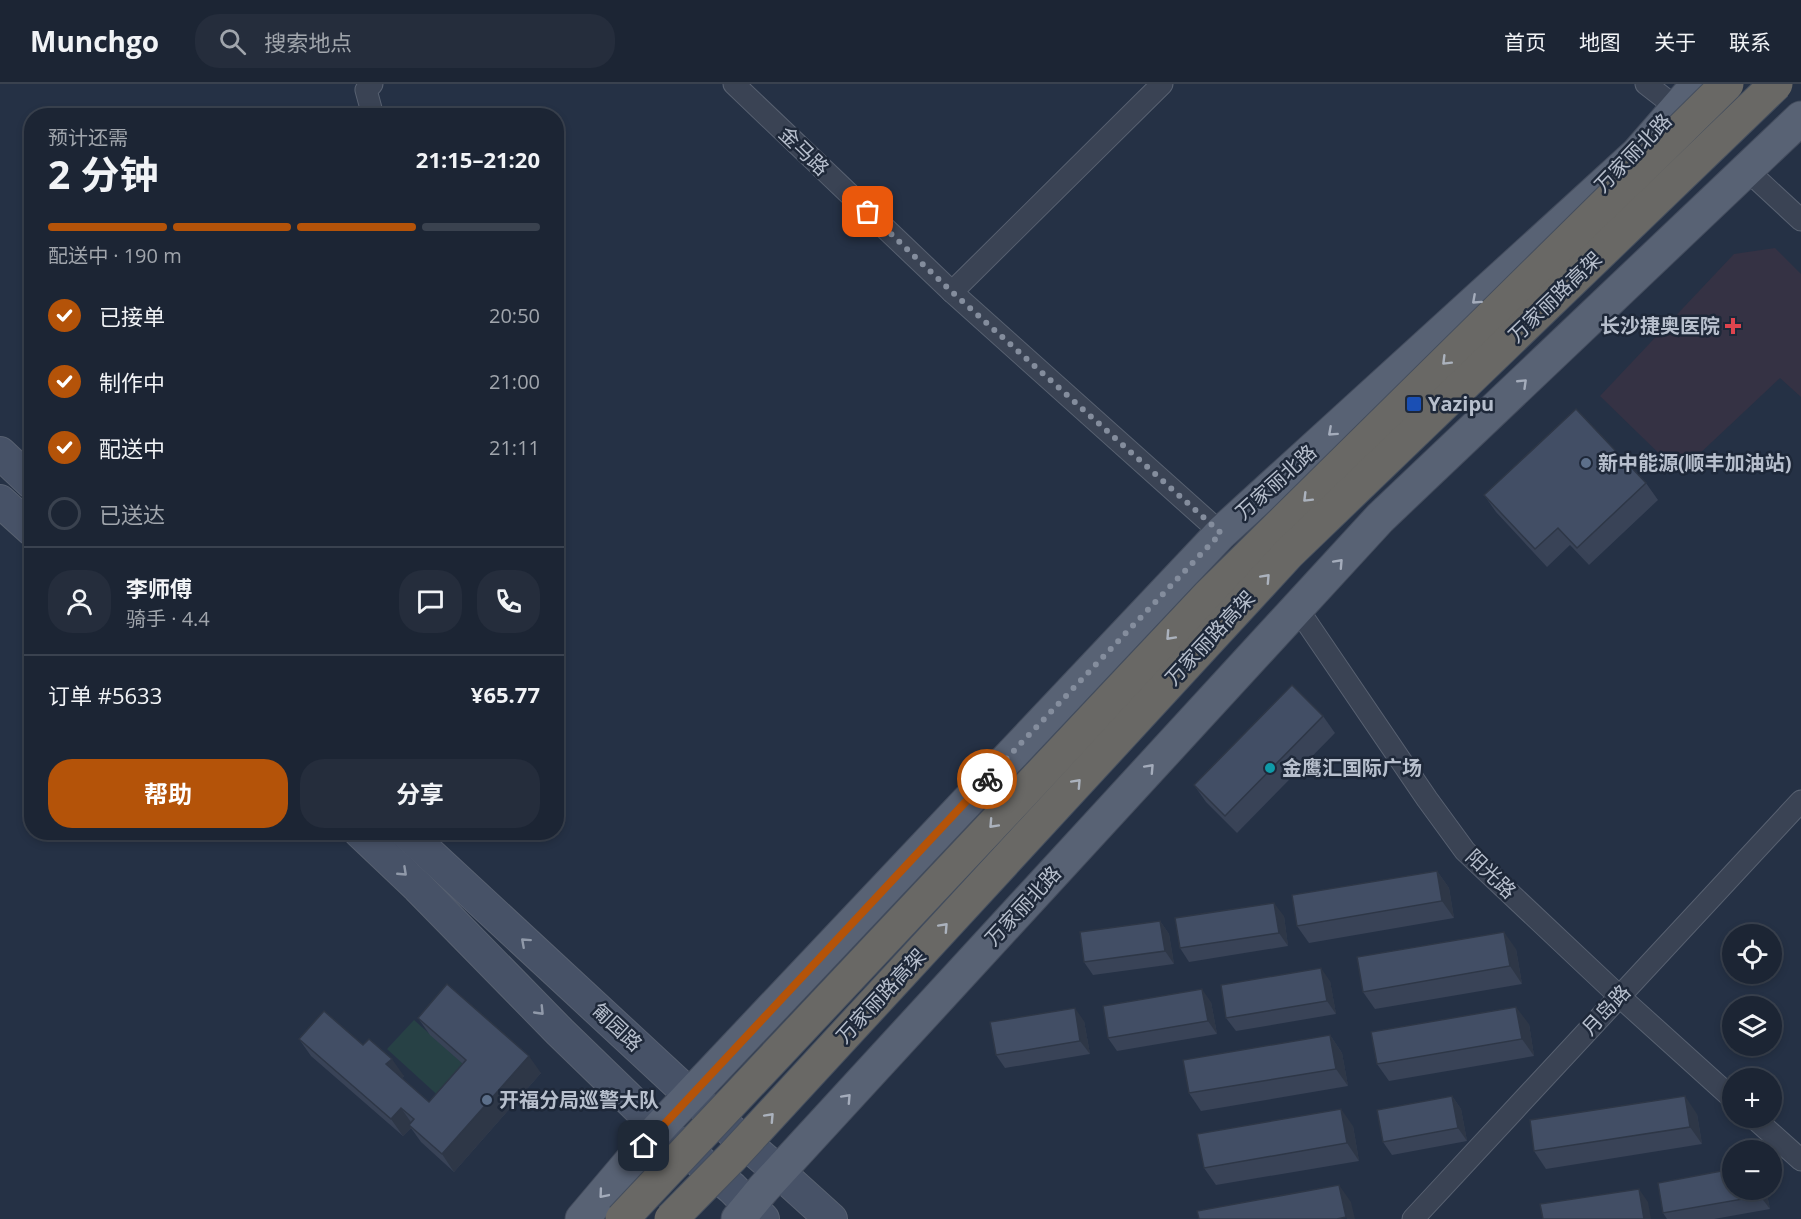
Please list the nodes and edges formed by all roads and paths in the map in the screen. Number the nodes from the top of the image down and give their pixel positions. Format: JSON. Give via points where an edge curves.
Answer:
{"nodes":[{"id":1,"x":372,"y":84,"type":"edge"},
{"id":2,"x":734,"y":84,"type":"edge"},
{"id":3,"x":1162,"y":84,"type":"edge"},
{"id":4,"x":1646,"y":84,"type":"edge"},
{"id":5,"x":1698,"y":84,"type":"edge"},
{"id":6,"x":1727,"y":84,"type":"edge"},
{"id":7,"x":1776,"y":84,"type":"edge"},
{"id":8,"x":371,"y":108,"type":"edge"},
{"id":9,"x":1677,"y":108,"type":"junction"},
{"id":10,"x":1801,"y":118,"type":"edge"},
{"id":11,"x":1747,"y":170,"type":"junction"},
{"id":12,"x":1801,"y":220,"type":"edge"},
{"id":13,"x":952,"y":292,"type":"junction"},
{"id":14,"x":0,"y":453,"type":"edge"},
{"id":15,"x":24,"y":476,"type":"edge"},
{"id":16,"x":24,"y":490,"type":"edge"},
{"id":17,"x":2,"y":506,"type":"edge"},
{"id":18,"x":24,"y":524,"type":"edge"},
{"id":19,"x":1221,"y":533,"type":"junction"},
{"id":20,"x":1298,"y":608,"type":"junction"},
{"id":21,"x":1801,"y":801,"type":"edge"},
{"id":22,"x":369,"y":840,"type":"edge"},
{"id":23,"x":415,"y":840,"type":"edge"},
{"id":24,"x":1619,"y":996,"type":"junction"},
{"id":25,"x":1722,"y":1089,"type":"edge"},
{"id":26,"x":690,"y":1096,"type":"junction"},
{"id":27,"x":659,"y":1128,"type":"junction"},
{"id":28,"x":1765,"y":1128,"type":"edge"},
{"id":29,"x":1801,"y":1160,"type":"edge"},
{"id":30,"x":779,"y":1172,"type":"junction"},
{"id":31,"x":750,"y":1215,"type":"edge"},
{"id":32,"x":582,"y":1219,"type":"edge"},
{"id":33,"x":622,"y":1219,"type":"edge"},
{"id":34,"x":671,"y":1219,"type":"edge"},
{"id":35,"x":831,"y":1219,"type":"edge"},
{"id":36,"x":1413,"y":1219,"type":"edge"}],
"edges":[{"from":1,"to":8,"type":"street","via":[[366,90]]},
{"from":2,"to":13,"type":"street","name":"金马路"},
{"from":3,"to":13,"type":"street"},
{"from":4,"to":9,"type":"street"},
{"from":5,"to":9,"type":"main road","name":"万家丽北路"},
{"from":6,"to":33,"type":"highway","name":"万家丽路高架","one_way":true,"bridge":true,"via":[[1208,596]]},
{"from":34,"to":7,"type":"highway","name":"万家丽路高架","one_way":true,"bridge":true,"via":[[1289,553]]},
{"from":9,"to":19,"type":"main road","name":"万家丽北路","one_way":true,"via":[[1637,154]]},
{"from":10,"to":11,"type":"main road","name":"万家丽北路"},
{"from":11,"to":12,"type":"street"},
{"from":20,"to":11,"type":"main road","name":"万家丽北路","one_way":true,"via":[[1380,518]]},
{"from":13,"to":19,"type":"street","name":"金马路"},
{"from":14,"to":15,"type":"main road"},
{"from":16,"to":17,"type":"street"},
{"from":17,"to":18,"type":"main road"},
{"from":19,"to":26,"type":"main road","name":"万家丽北路"},
{"from":20,"to":24,"type":"street","name":"阳光路","via":[[1465,851]]},
{"from":30,"to":20,"type":"main road","name":"万家丽北路","one_way":true},
{"from":21,"to":24,"type":"street","name":"月岛路"},
{"from":22,"to":27,"type":"main road","one_way":true},
{"from":26,"to":23,"type":"main road","name":"匍园路","one_way":true},
{"from":24,"to":25,"type":"street","name":"阳光路"},
{"from":24,"to":36,"type":"street","name":"月岛路"},
{"from":26,"to":27,"type":"main road","name":"万家丽北路"},
{"from":26,"to":30,"type":"main road","name":"匍园路"},
{"from":27,"to":31,"type":"main road","via":[[732,1188]]},
{"from":27,"to":32,"type":"main road","name":"万家丽北路","one_way":true},
{"from":28,"to":29,"type":"street"},
{"from":30,"to":31,"type":"main road","name":"万家丽北路"},
{"from":30,"to":35,"type":"main road","name":"匍园路"}]}
